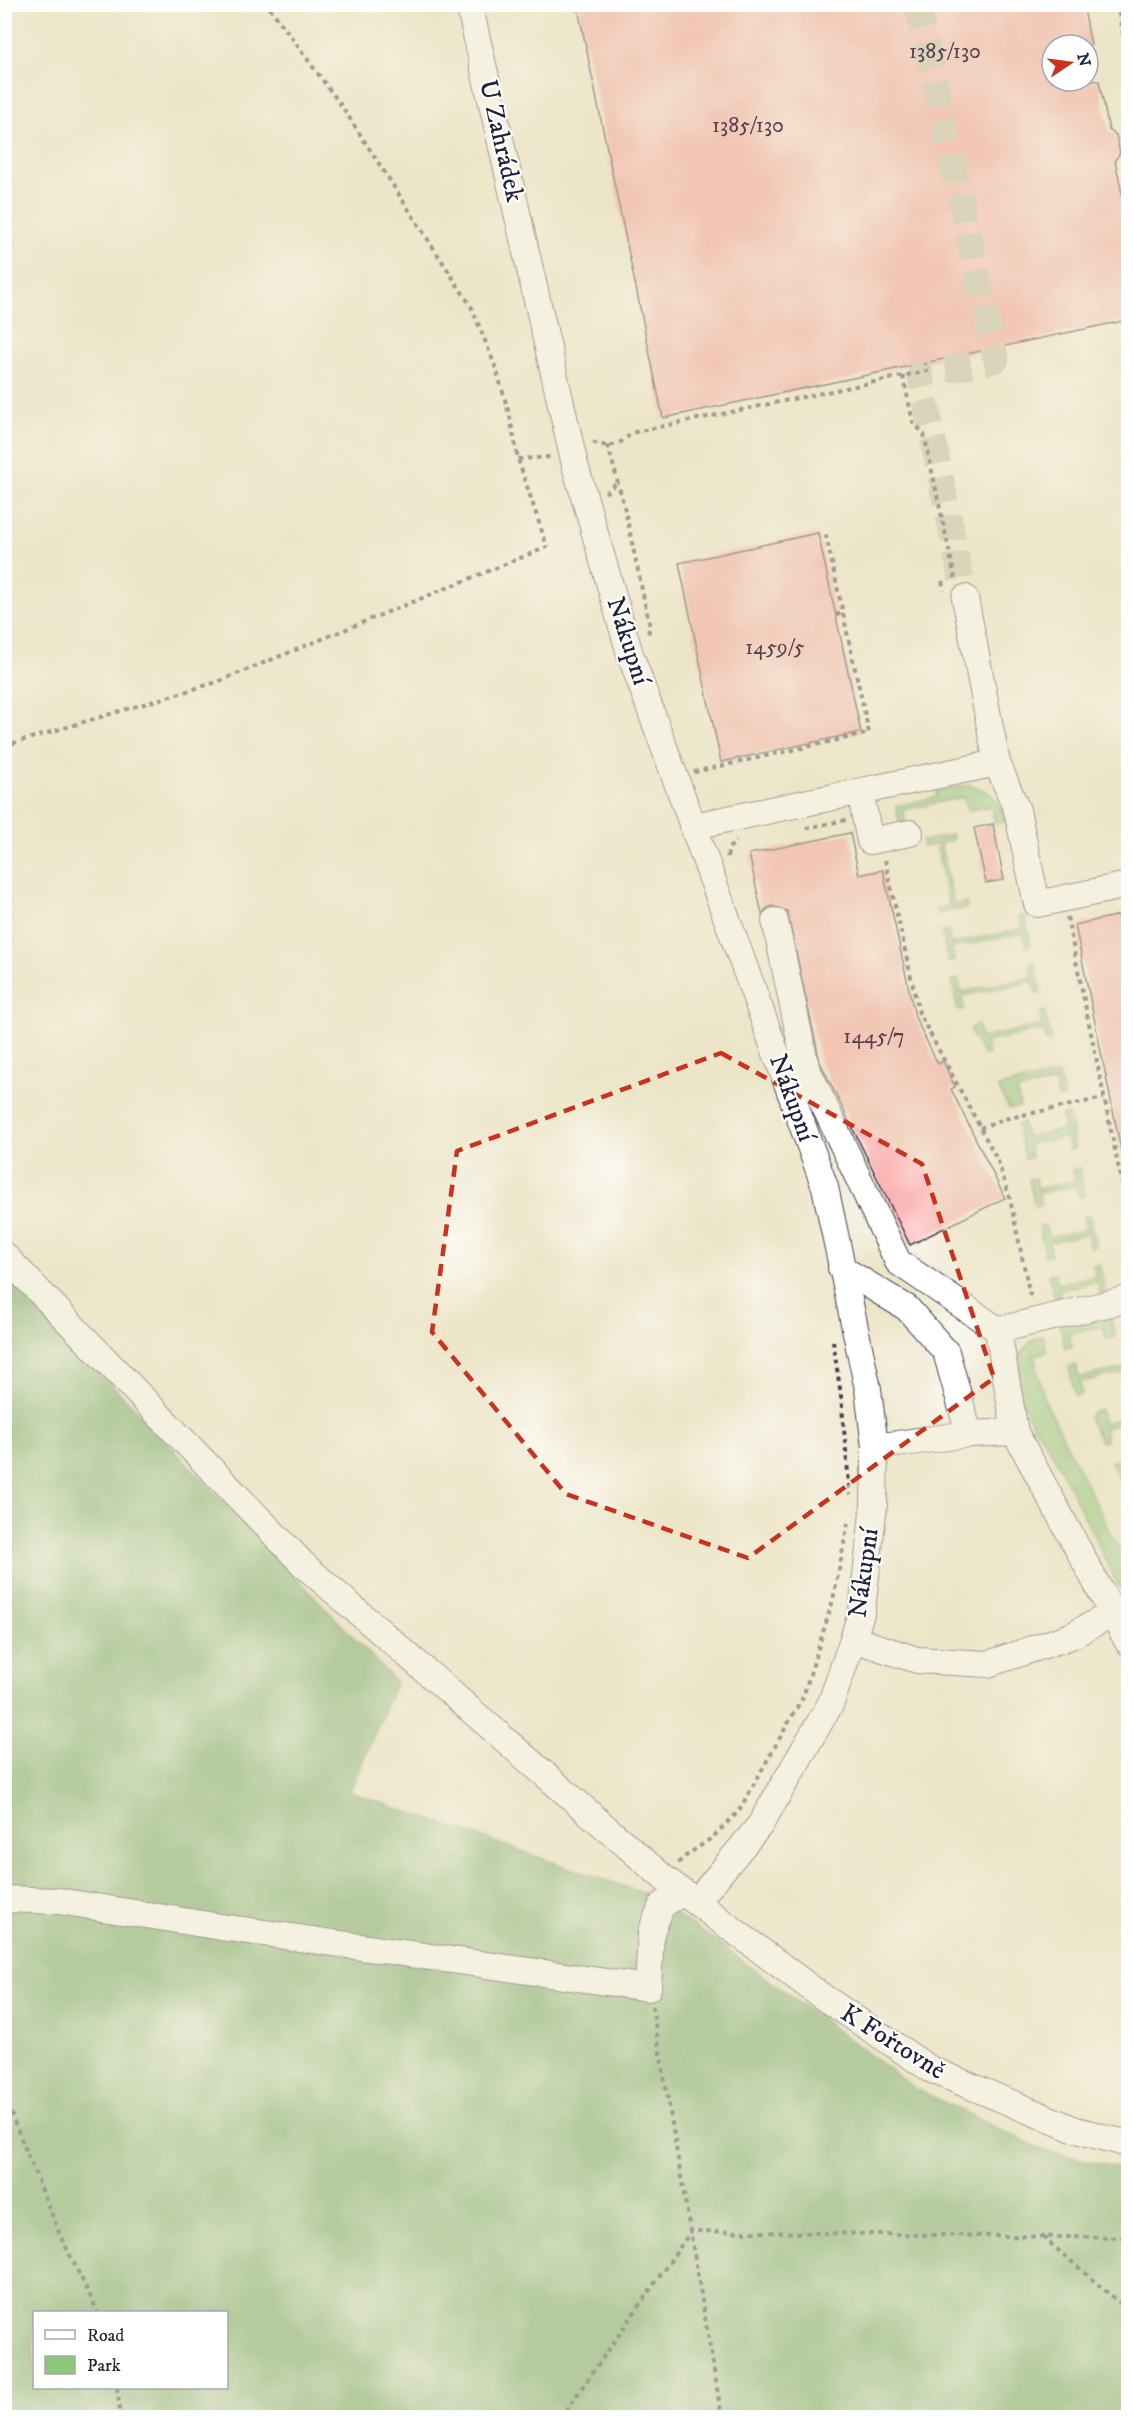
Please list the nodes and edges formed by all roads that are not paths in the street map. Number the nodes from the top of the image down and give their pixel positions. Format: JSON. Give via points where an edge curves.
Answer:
{"nodes":[{"id":1,"x":469,"y":4,"type":"edge"},
{"id":2,"x":532,"y":278,"type":"joint"},
{"id":3,"x":955,"y":590,"type":"tunnel mouth"},
{"id":4,"x":997,"y":762,"type":"junction"},
{"id":5,"x":860,"y":792,"type":"junction"},
{"id":6,"x":694,"y":826,"type":"junction"},
{"id":7,"x":910,"y":833,"type":"dead end"},
{"id":8,"x":1128,"y":885,"type":"edge"},
{"id":9,"x":775,"y":921,"type":"dead end"},
{"id":10,"x":4,"y":1255,"type":"edge"},
{"id":11,"x":842,"y":1268,"type":"junction"},
{"id":12,"x":1128,"y":1299,"type":"edge"},
{"id":13,"x":998,"y":1330,"type":"junction"},
{"id":14,"x":1015,"y":1432,"type":"junction"},
{"id":15,"x":969,"y":1434,"type":"junction"},
{"id":16,"x":875,"y":1448,"type":"junction"},
{"id":17,"x":1120,"y":1610,"type":"edge"},
{"id":18,"x":853,"y":1639,"type":"junction"},
{"id":19,"x":1128,"y":1642,"type":"edge"},
{"id":20,"x":682,"y":1891,"type":"junction"},
{"id":21,"x":4,"y":1899,"type":"edge"},
{"id":22,"x":1128,"y":2144,"type":"edge"}],
"edges":[{"from":1,"to":2,"type":"street","name":"U Zahrádek"},
{"from":2,"to":6,"type":"street","name":"Nákupní","via":[[575,465],[630,654]]},
{"from":3,"to":4,"type":"street"},
{"from":4,"to":5,"type":"street"},
{"from":4,"to":8,"type":"street","via":[[1017,810],[1037,904]]},
{"from":5,"to":6,"type":"street"},
{"from":5,"to":7,"type":"street","via":[[870,841]]},
{"from":6,"to":11,"type":"street","name":"Nákupní","via":[[825,1187]]},
{"from":9,"to":13,"type":"street","via":[[806,1067],[898,1262]]},
{"from":10,"to":20,"type":"street","name":"K Fořtovně","via":[[305,1566]]},
{"from":11,"to":15,"type":"street","via":[[907,1308],[946,1352]]},
{"from":11,"to":16,"type":"street","name":"Nákupní","via":[[868,1389]]},
{"from":12,"to":13,"type":"street"},
{"from":13,"to":14,"type":"street"},
{"from":14,"to":15,"type":"street"},
{"from":14,"to":17,"type":"street"},
{"from":15,"to":16,"type":"street"},
{"from":16,"to":18,"type":"street","name":"Nákupní","via":[[863,1598]]},
{"from":17,"to":18,"type":"street","via":[[1071,1636],[988,1664],[917,1660]]},
{"from":17,"to":19,"type":"street"},
{"from":18,"to":20,"type":"street","name":"Nákupní","via":[[831,1703],[760,1825]]},
{"from":20,"to":21,"type":"street","name":"Nákupní","via":[[662,1905],[651,1932],[648,1988],[59,1901]]},
{"from":20,"to":22,"type":"street","name":"K Fořtovně","via":[[820,1995],[930,2069],[1073,2129]]}]}
